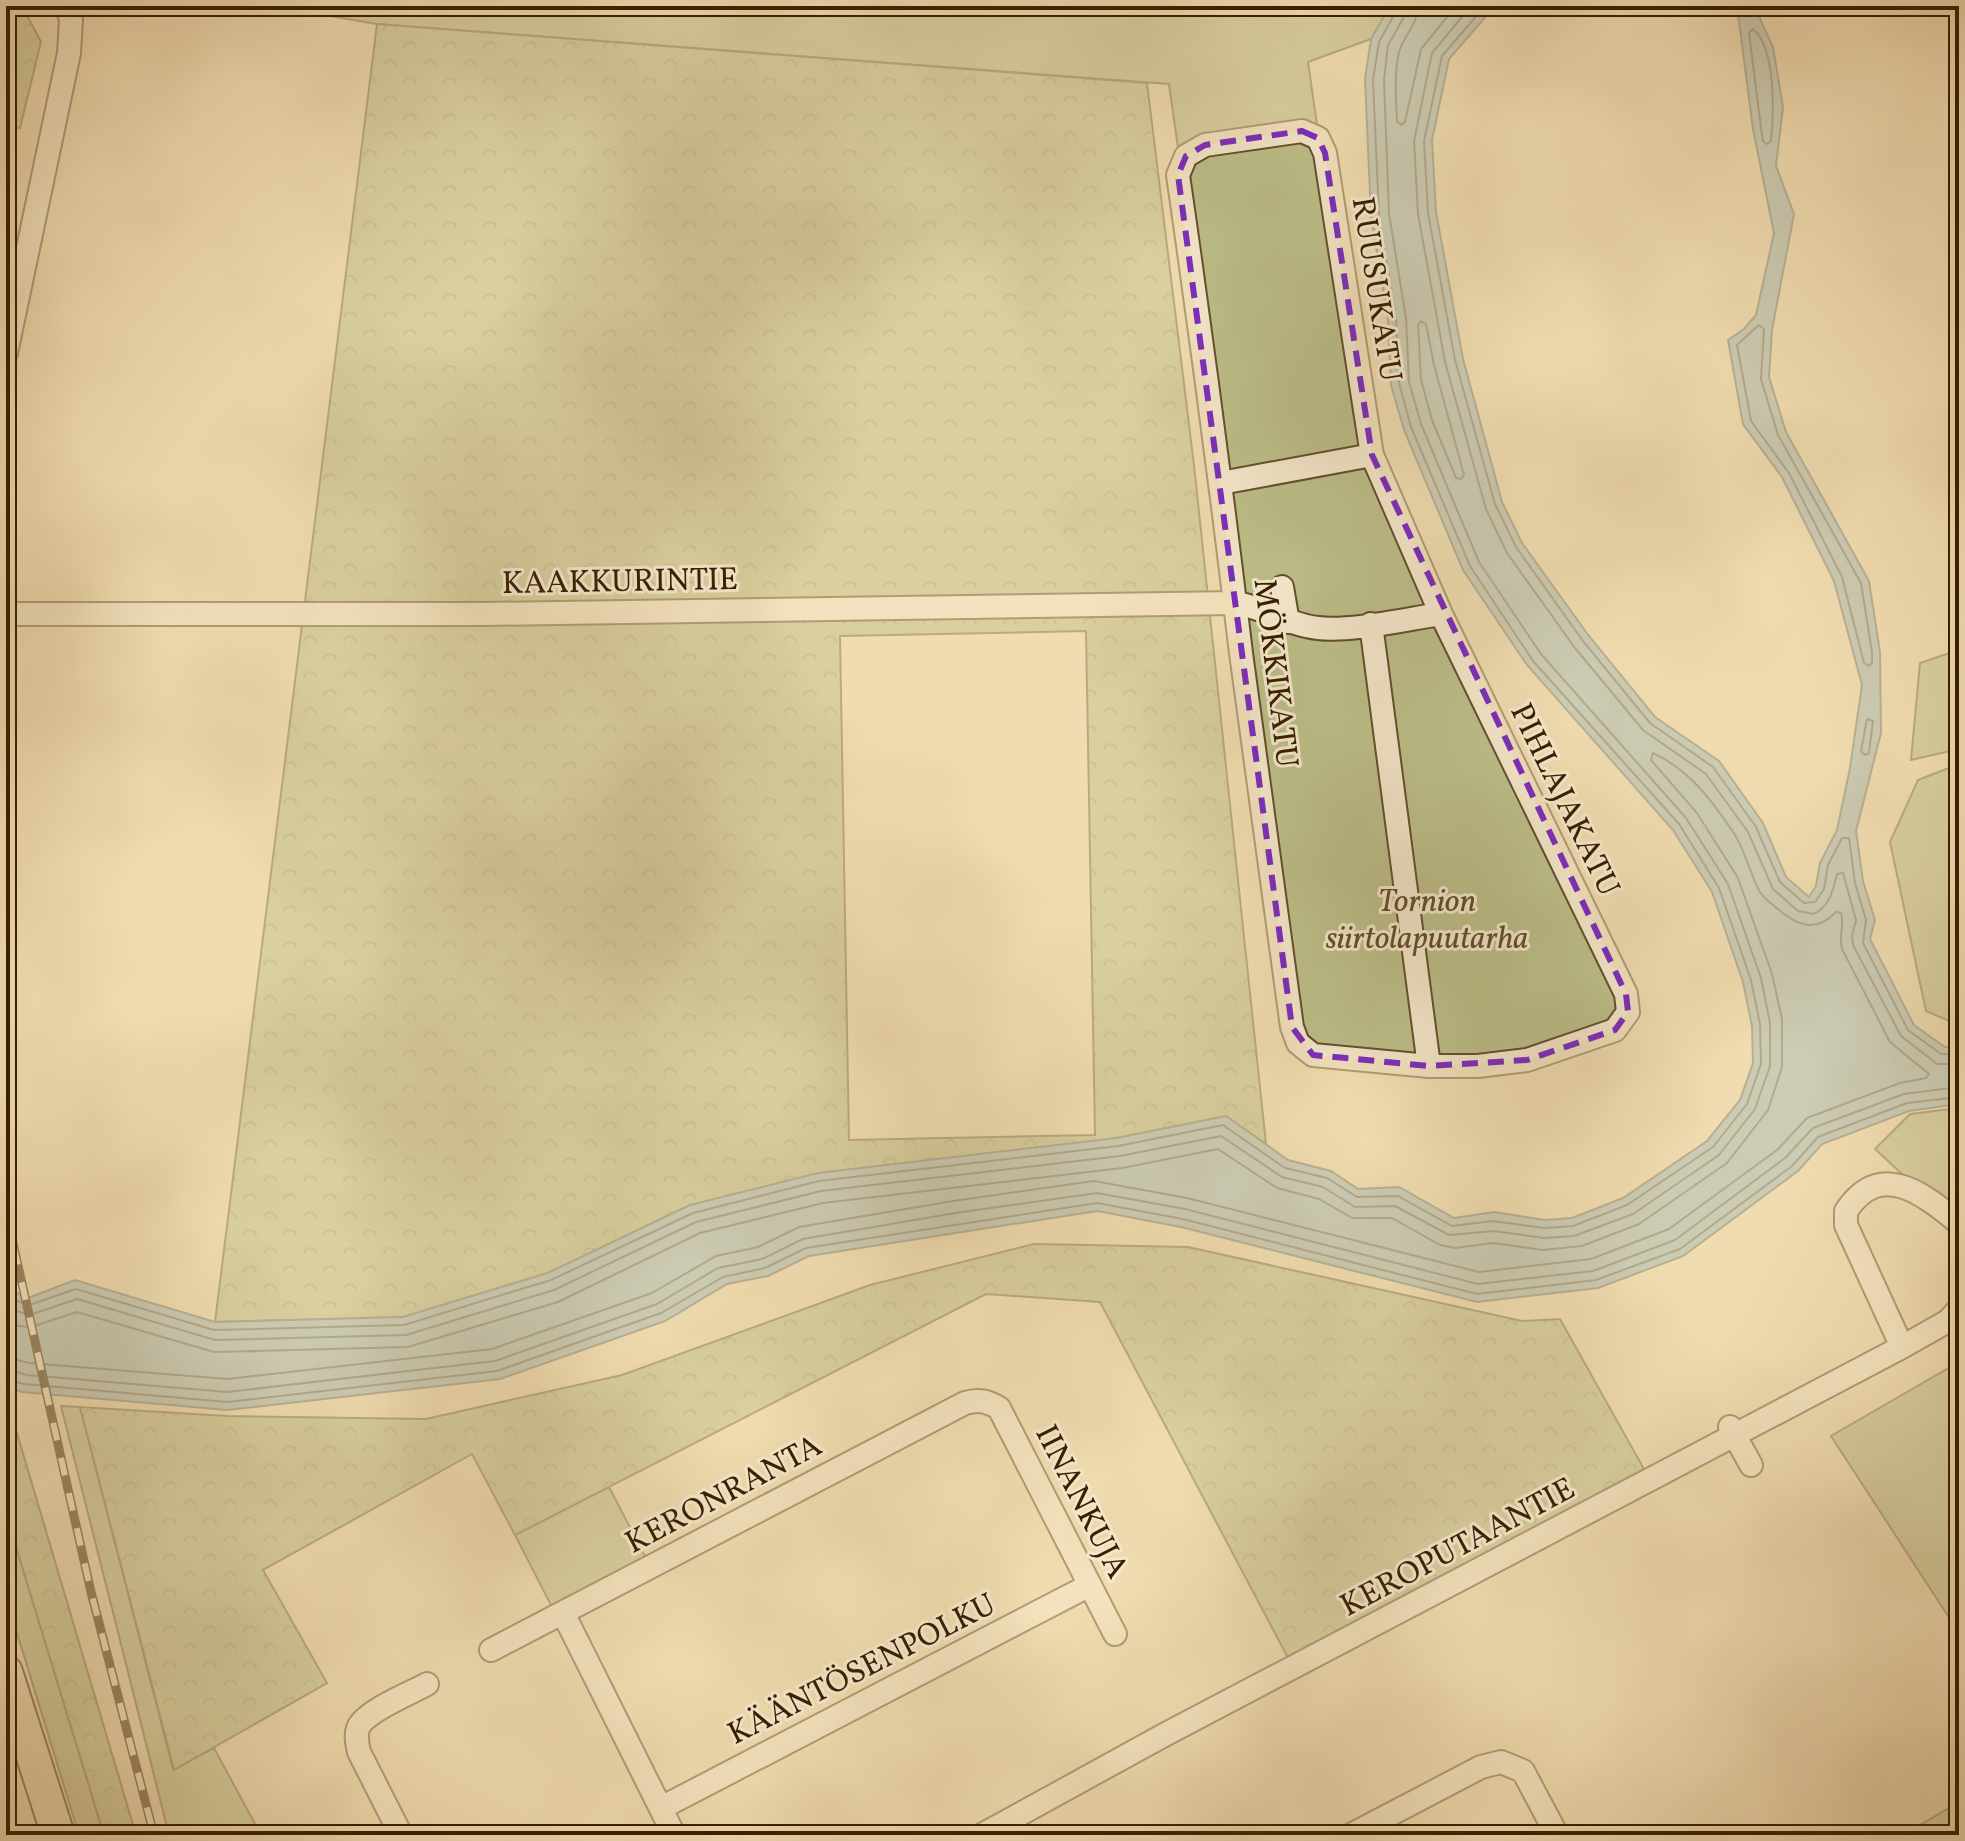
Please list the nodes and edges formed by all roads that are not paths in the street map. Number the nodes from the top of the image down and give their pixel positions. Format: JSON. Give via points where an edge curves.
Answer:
{"nodes":[{"id":1,"x":67,"y":6,"type":"edge"},
{"id":2,"x":1178,"y":175,"type":"joint"},
{"id":3,"x":6,"y":353,"type":"edge"},
{"id":4,"x":1372,"y":455,"type":"junction"},
{"id":5,"x":1221,"y":483,"type":"junction"},
{"id":6,"x":1282,"y":587,"type":"dead end"},
{"id":7,"x":1235,"y":603,"type":"junction"},
{"id":8,"x":6,"y":614,"type":"edge"},
{"id":9,"x":1441,"y":614,"type":"junction"},
{"id":10,"x":1288,"y":622,"type":"junction"},
{"id":11,"x":1371,"y":624,"type":"junction"},
{"id":12,"x":1429,"y":1066,"type":"junction"},
{"id":13,"x":1959,"y":1223,"type":"edge"},
{"id":14,"x":1959,"y":1309,"type":"edge"},
{"id":15,"x":1902,"y":1347,"type":"junction"},
{"id":16,"x":987,"y":1401,"type":"joint"},
{"id":17,"x":1732,"y":1431,"type":"junction"},
{"id":18,"x":1751,"y":1465,"type":"dead end"},
{"id":19,"x":1090,"y":1585,"type":"junction"},
{"id":20,"x":563,"y":1613,"type":"junction"},
{"id":21,"x":1115,"y":1634,"type":"dead end"},
{"id":22,"x":491,"y":1650,"type":"dead end"},
{"id":23,"x":6,"y":1672,"type":"edge"},
{"id":24,"x":427,"y":1684,"type":"dead end"},
{"id":25,"x":661,"y":1808,"type":"junction"},
{"id":26,"x":58,"y":1835,"type":"edge"},
{"id":27,"x":401,"y":1835,"type":"edge"},
{"id":28,"x":674,"y":1835,"type":"edge"},
{"id":29,"x":982,"y":1835,"type":"edge"},
{"id":30,"x":1351,"y":1835,"type":"edge"},
{"id":31,"x":1557,"y":1835,"type":"edge"}],
"edges":[{"from":1,"to":3,"type":"street","via":[[69,53]]},
{"from":2,"to":4,"type":"street","name":"RUUSUKATU","via":[[1186,156],[1205,145],[1302,131],[1318,138],[1325,153]]},
{"from":2,"to":5,"type":"street","name":"MÖKKIKATU"},
{"from":4,"to":5,"type":"street"},
{"from":4,"to":9,"type":"street"},
{"from":5,"to":7,"type":"street","name":"MÖKKIKATU"},
{"from":6,"to":10,"type":"street"},
{"from":7,"to":8,"type":"street","name":"KAAKKURINTIE","via":[[484,614]]},
{"from":7,"to":10,"type":"street"},
{"from":7,"to":12,"type":"street","name":"MÖKKIKATU","via":[[1298,1043],[1313,1055]]},
{"from":9,"to":11,"type":"street"},
{"from":9,"to":12,"type":"street","name":"PIHLAJAKATU","via":[[1626,994],[1628,1012],[1615,1030],[1527,1060]]},
{"from":10,"to":11,"type":"street","via":[[1319,629]]},
{"from":11,"to":12,"type":"street"},
{"from":13,"to":15,"type":"street","via":[[1923,1194],[1884,1183],[1867,1188],[1846,1211],[1846,1225]]},
{"from":14,"to":15,"type":"street","name":"KEROPUTAANTIE"},
{"from":15,"to":17,"type":"street","name":"KEROPUTAANTIE"},
{"from":16,"to":19,"type":"street","name":"IINANKUJA","via":[[999,1408]]},
{"from":16,"to":20,"type":"street","name":"KERONRANTA","via":[[965,1403]]},
{"from":17,"to":18,"type":"street"},
{"from":17,"to":29,"type":"street","name":"KEROPUTAANTIE"},
{"from":19,"to":21,"type":"street","name":"IINANKUJA"},
{"from":19,"to":25,"type":"street","name":"KÄÄNTÖSENPOLKU"},
{"from":20,"to":22,"type":"street","name":"KERONRANTA"},
{"from":20,"to":25,"type":"street"},
{"from":23,"to":26,"type":"highway"},
{"from":24,"to":27,"type":"street","via":[[366,1718],[356,1738]]},
{"from":25,"to":28,"type":"street"},
{"from":30,"to":31,"type":"street","via":[[1481,1767],[1501,1762],[1523,1771]]}]}
